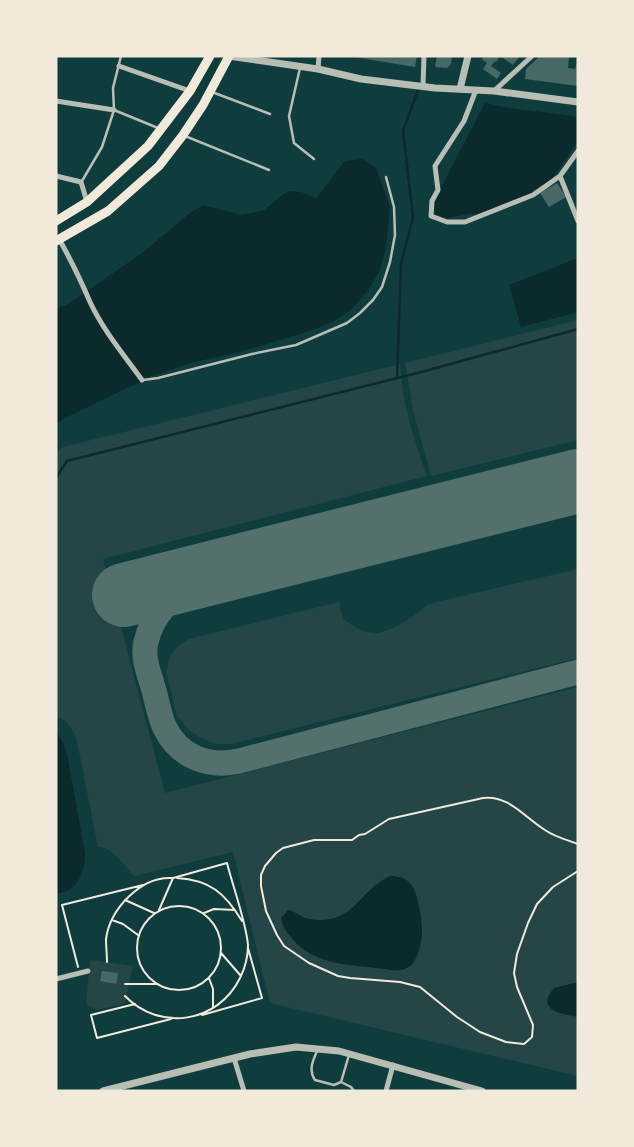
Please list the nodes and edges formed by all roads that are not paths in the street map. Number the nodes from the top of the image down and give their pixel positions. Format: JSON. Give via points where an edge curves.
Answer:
{"nodes":[{"id":1,"x":121,"y":56,"type":"edge"},
{"id":2,"x":210,"y":56,"type":"edge"},
{"id":3,"x":229,"y":56,"type":"edge"},
{"id":4,"x":319,"y":56,"type":"edge"},
{"id":5,"x":424,"y":56,"type":"edge"},
{"id":6,"x":468,"y":56,"type":"edge"},
{"id":7,"x":532,"y":56,"type":"edge"},
{"id":8,"x":276,"y":60,"type":"edge"},
{"id":9,"x":119,"y":66,"type":"junction"},
{"id":10,"x":300,"y":67,"type":"junction"},
{"id":11,"x":318,"y":70,"type":"junction"},
{"id":12,"x":423,"y":86,"type":"junction"},
{"id":13,"x":460,"y":89,"type":"junction"},
{"id":14,"x":476,"y":90,"type":"junction"},
{"id":15,"x":190,"y":91,"type":"junction"},
{"id":16,"x":494,"y":91,"type":"junction"},
{"id":17,"x":211,"y":92,"type":"junction"},
{"id":18,"x":56,"y":101,"type":"edge"},
{"id":19,"x":578,"y":102,"type":"edge"},
{"id":20,"x":114,"y":110,"type":"junction"},
{"id":21,"x":270,"y":114,"type":"dead end"},
{"id":22,"x":162,"y":129,"type":"junction"},
{"id":23,"x":183,"y":136,"type":"junction"},
{"id":24,"x":578,"y":152,"type":"edge"},
{"id":25,"x":314,"y":159,"type":"dead end"},
{"id":26,"x":269,"y":170,"type":"dead end"},
{"id":27,"x":56,"y":176,"type":"edge"},
{"id":28,"x":560,"y":176,"type":"junction"},
{"id":29,"x":386,"y":177,"type":"dead end"},
{"id":30,"x":81,"y":182,"type":"junction"},
{"id":31,"x":87,"y":202,"type":"junction"},
{"id":32,"x":56,"y":221,"type":"edge"},
{"id":33,"x":578,"y":221,"type":"edge"},
{"id":34,"x":58,"y":240,"type":"edge"},
{"id":35,"x":142,"y":380,"type":"joint"},
{"id":36,"x":88,"y":971,"type":"dead end"},
{"id":37,"x":56,"y":979,"type":"edge"},
{"id":38,"x":319,"y":1048,"type":"junction"},
{"id":39,"x":349,"y":1053,"type":"junction"},
{"id":40,"x":234,"y":1058,"type":"junction"},
{"id":41,"x":393,"y":1066,"type":"junction"},
{"id":42,"x":341,"y":1082,"type":"junction"},
{"id":43,"x":103,"y":1091,"type":"edge"},
{"id":44,"x":244,"y":1091,"type":"edge"},
{"id":45,"x":354,"y":1091,"type":"edge"},
{"id":46,"x":386,"y":1091,"type":"edge"},
{"id":47,"x":482,"y":1091,"type":"edge"}],
"edges":[{"from":1,"to":9,"type":"lane"},
{"from":2,"to":15,"type":"main road"},
{"from":3,"to":8,"type":"street"},
{"from":3,"to":17,"type":"main road"},
{"from":4,"to":11,"type":"street"},
{"from":5,"to":12,"type":"street"},
{"from":6,"to":13,"type":"street"},
{"from":7,"to":16,"type":"street"},
{"from":8,"to":10,"type":"street"},
{"from":9,"to":15,"type":"street"},
{"from":9,"to":20,"type":"lane","via":[[113,88]]},
{"from":10,"to":11,"type":"street"},
{"from":10,"to":25,"type":"lane","via":[[289,116],[294,144]]},
{"from":11,"to":12,"type":"street"},
{"from":12,"to":13,"type":"street"},
{"from":13,"to":14,"type":"street"},
{"from":14,"to":16,"type":"street"},
{"from":14,"to":28,"type":"street","via":[[464,121],[435,166],[438,190],[432,201],[431,216],[447,222],[465,222],[533,196]]},
{"from":15,"to":22,"type":"main road"},
{"from":16,"to":19,"type":"street"},
{"from":17,"to":21,"type":"lane"},
{"from":17,"to":23,"type":"main road"},
{"from":18,"to":20,"type":"street"},
{"from":20,"to":22,"type":"lane"},
{"from":20,"to":30,"type":"lane","via":[[102,147]]},
{"from":22,"to":31,"type":"main road"},
{"from":23,"to":26,"type":"lane"},
{"from":23,"to":34,"type":"main road","via":[[159,166],[108,211]]},
{"from":24,"to":28,"type":"street"},
{"from":27,"to":30,"type":"street"},
{"from":28,"to":33,"type":"street"},
{"from":29,"to":35,"type":"lane","via":[[394,207],[395,235],[390,262],[382,288],[360,313],[347,323],[296,345]]},
{"from":30,"to":31,"type":"street"},
{"from":31,"to":32,"type":"main road"},
{"from":34,"to":35,"type":"street","via":[[111,337]]},
{"from":36,"to":37,"type":"street"},
{"from":38,"to":39,"type":"street"},
{"from":38,"to":40,"type":"street","via":[[285,1047]]},
{"from":38,"to":42,"type":"lane","via":[[311,1069],[312,1076],[315,1080],[334,1085]]},
{"from":39,"to":41,"type":"street"},
{"from":39,"to":42,"type":"lane"},
{"from":40,"to":43,"type":"street"},
{"from":40,"to":44,"type":"street"},
{"from":41,"to":46,"type":"street"},
{"from":41,"to":47,"type":"street"},
{"from":42,"to":45,"type":"lane"}]}
